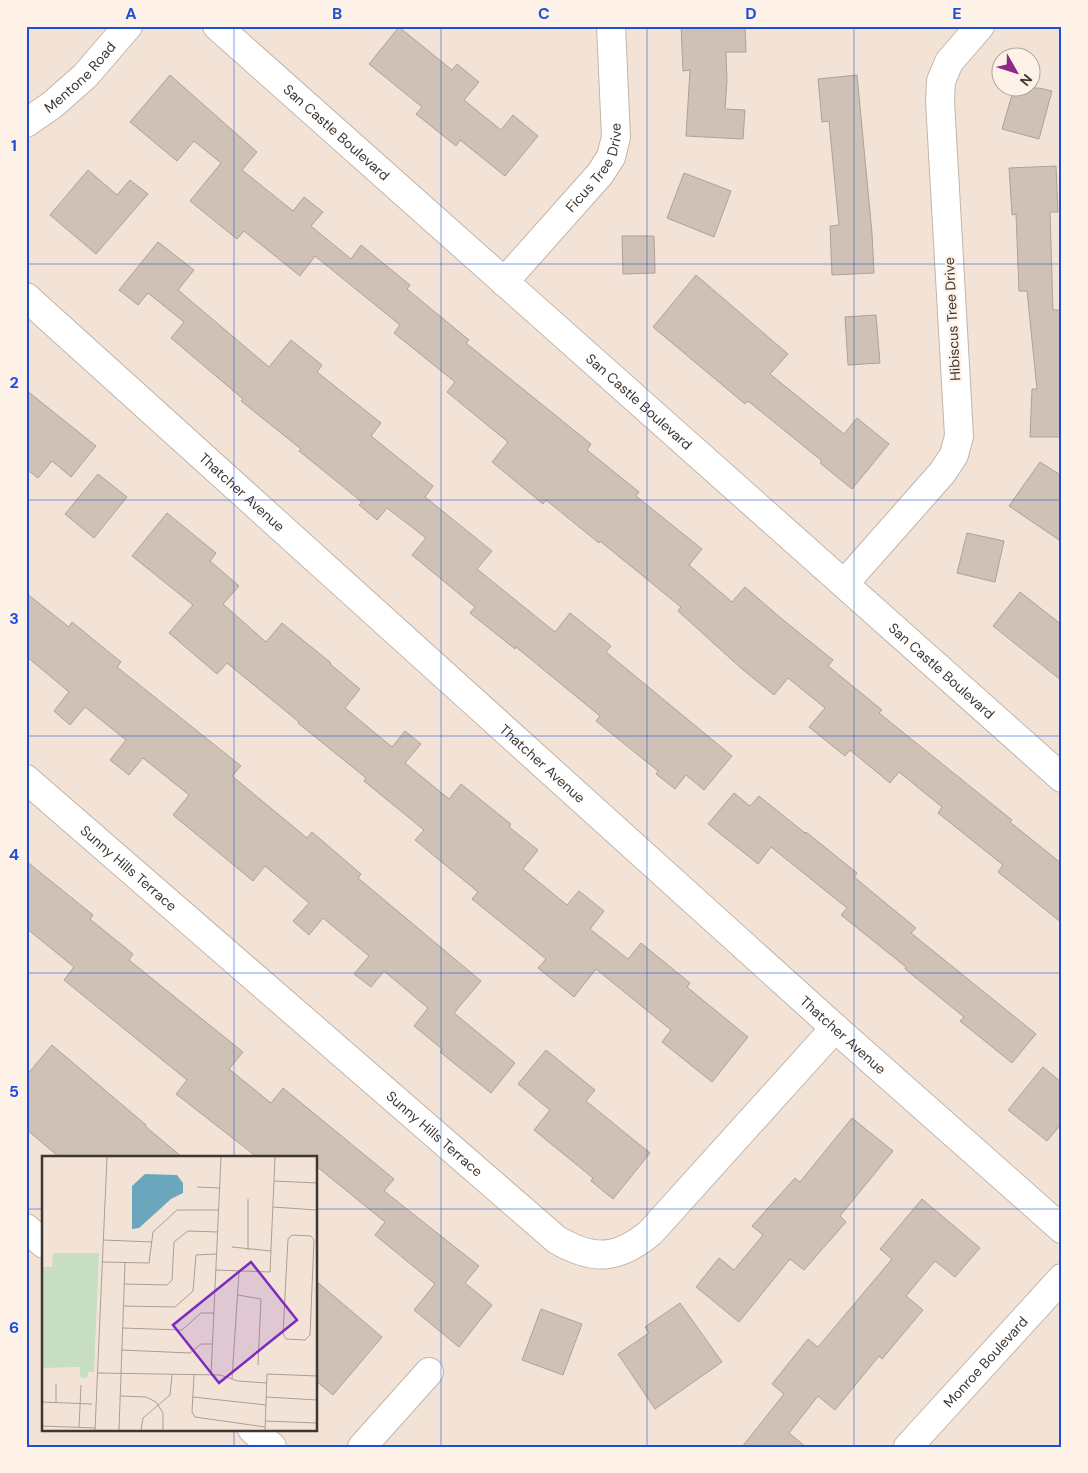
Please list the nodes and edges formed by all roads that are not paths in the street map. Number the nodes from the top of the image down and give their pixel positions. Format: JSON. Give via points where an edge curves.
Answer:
{"nodes":[{"id":1,"x":128,"y":26,"type":"edge"},
{"id":2,"x":217,"y":26,"type":"edge"},
{"id":3,"x":611,"y":26,"type":"edge"},
{"id":4,"x":980,"y":26,"type":"edge"},
{"id":5,"x":26,"y":123,"type":"edge"},
{"id":6,"x":504,"y":282,"type":"junction"},
{"id":7,"x":26,"y":296,"type":"edge"},
{"id":8,"x":844,"y":584,"type":"junction"},
{"id":9,"x":1062,"y":778,"type":"edge"},
{"id":10,"x":26,"y":779,"type":"edge"},
{"id":11,"x":835,"y":1028,"type":"junction"},
{"id":12,"x":26,"y":1228,"type":"edge"},
{"id":13,"x":1062,"y":1229,"type":"edge"},
{"id":14,"x":42,"y":1242,"type":"edge"},
{"id":15,"x":1062,"y":1278,"type":"edge"},
{"id":16,"x":428,"y":1372,"type":"dead end"},
{"id":17,"x":253,"y":1430,"type":"edge"},
{"id":18,"x":272,"y":1447,"type":"edge"},
{"id":19,"x":362,"y":1447,"type":"edge"},
{"id":20,"x":908,"y":1447,"type":"edge"}],
"edges":[{"from":1,"to":5,"type":"street","name":"Mentone Road","via":[[85,76]]},
{"from":2,"to":6,"type":"street","name":"San Castle Boulevard"},
{"from":3,"to":6,"type":"street","name":"Ficus Tree Drive","via":[[616,137],[611,157],[600,174]]},
{"from":4,"to":8,"type":"street","name":"Hibiscus Tree Drive","via":[[949,62],[941,81],[959,436],[954,455],[942,473]]},
{"from":6,"to":8,"type":"street","name":"San Castle Boulevard"},
{"from":7,"to":11,"type":"street","name":"Thatcher Avenue"},
{"from":8,"to":9,"type":"street","name":"San Castle Boulevard"},
{"from":10,"to":11,"type":"street","name":"Sunny Hills Terrace","via":[[558,1240],[575,1250],[596,1255],[616,1253],[635,1245],[650,1233]]},
{"from":11,"to":13,"type":"street","name":"Thatcher Avenue"},
{"from":12,"to":14,"type":"street"},
{"from":15,"to":20,"type":"street","name":"Monroe Boulevard"},
{"from":16,"to":19,"type":"street"},
{"from":17,"to":18,"type":"street"}]}
